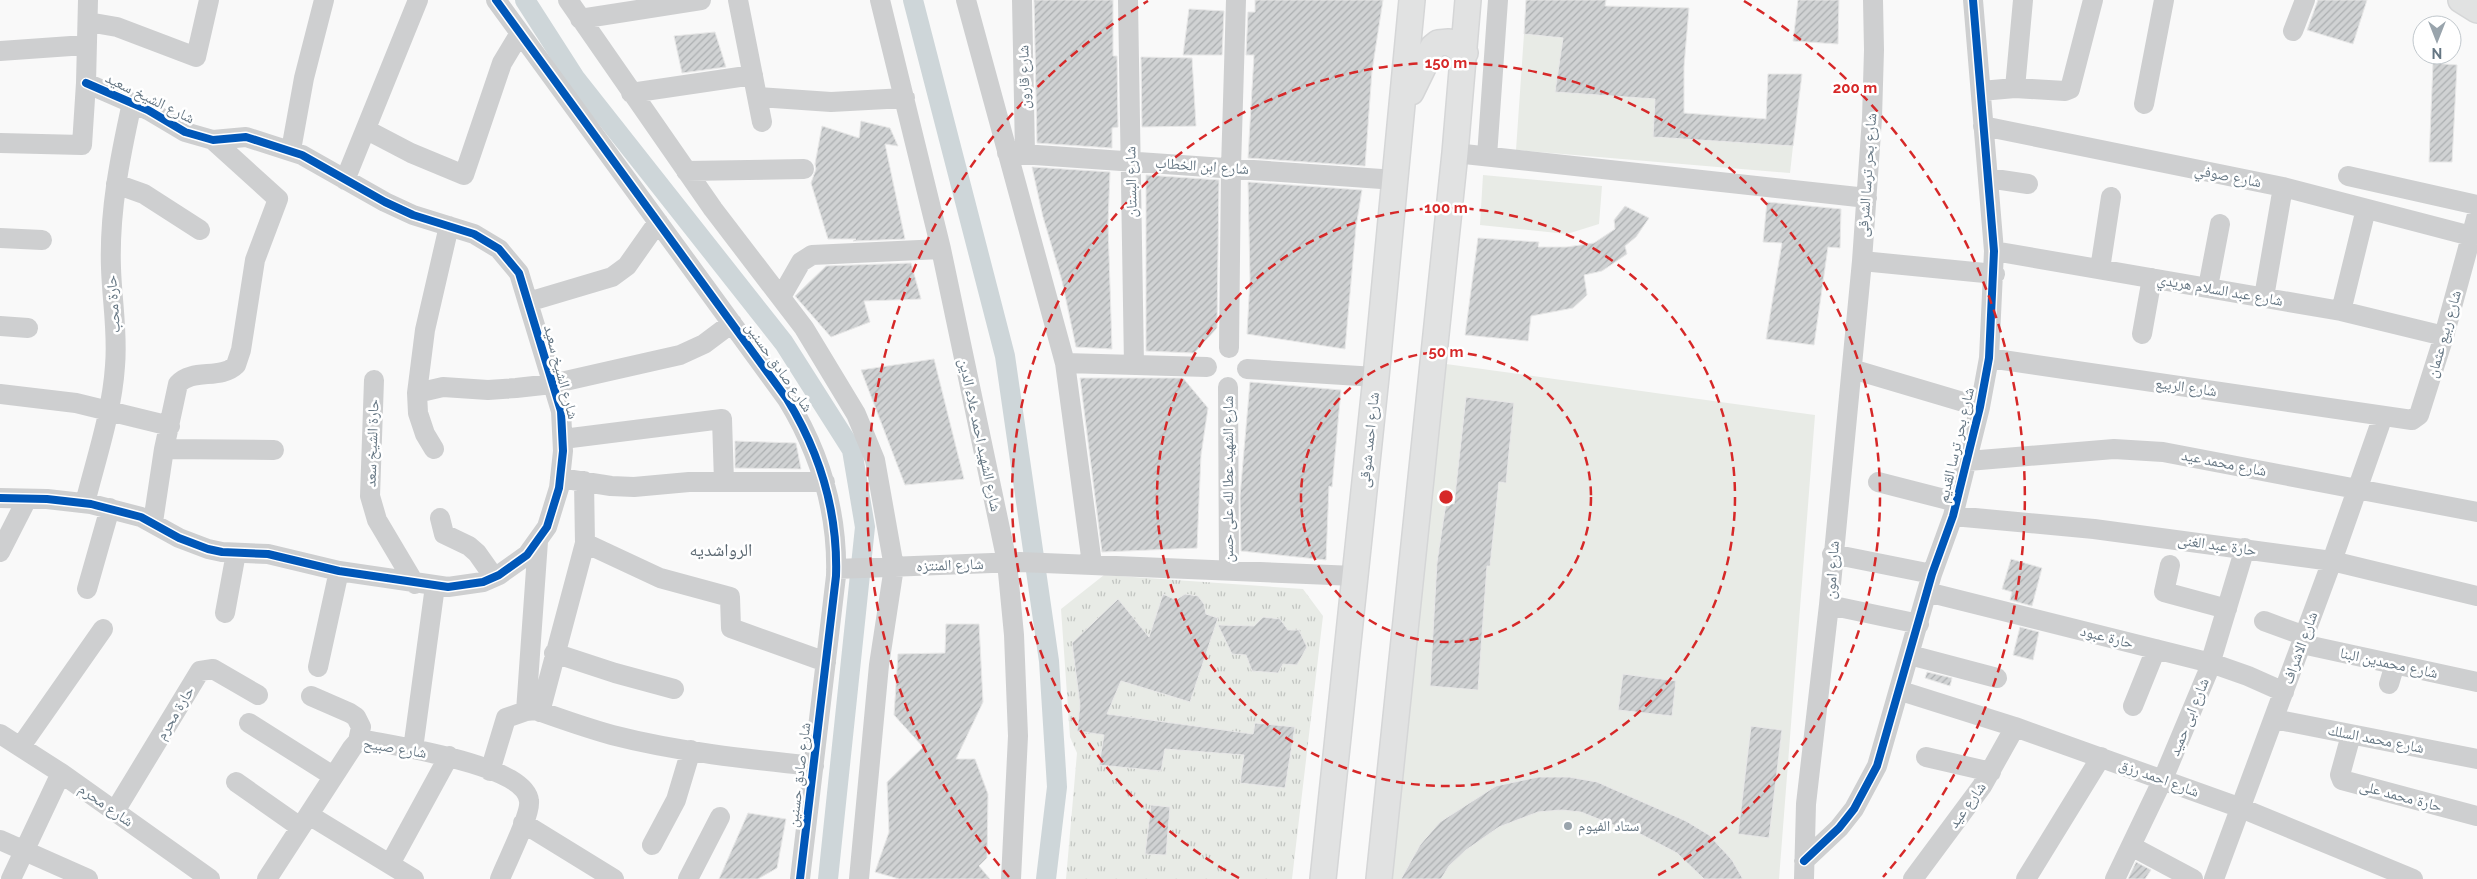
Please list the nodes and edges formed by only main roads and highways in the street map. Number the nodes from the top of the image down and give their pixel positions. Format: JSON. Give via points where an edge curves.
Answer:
{"nodes":[{"id":1,"x":1412,"y":0,"type":"edge"},
{"id":2,"x":1468,"y":0,"type":"edge"},
{"id":3,"x":2461,"y":0,"type":"edge"},
{"id":4,"x":2477,"y":10,"type":"edge"},
{"id":5,"x":1465,"y":53,"type":"junction"},
{"id":6,"x":1402,"y":111,"type":"junction"},
{"id":7,"x":1323,"y":879,"type":"edge"},
{"id":8,"x":1379,"y":879,"type":"edge"}],
"edges":[{"from":1,"to":6,"type":"main road","name":"شارع احمد شوقى"},
{"from":2,"to":5,"type":"main road"},
{"from":3,"to":4,"type":"main road"},
{"from":5,"to":6,"type":"main road","via":[[1449,42],[1433,47]]},
{"from":5,"to":8,"type":"main road"},
{"from":6,"to":7,"type":"main road","name":"شارع احمد شوقى"}]}
